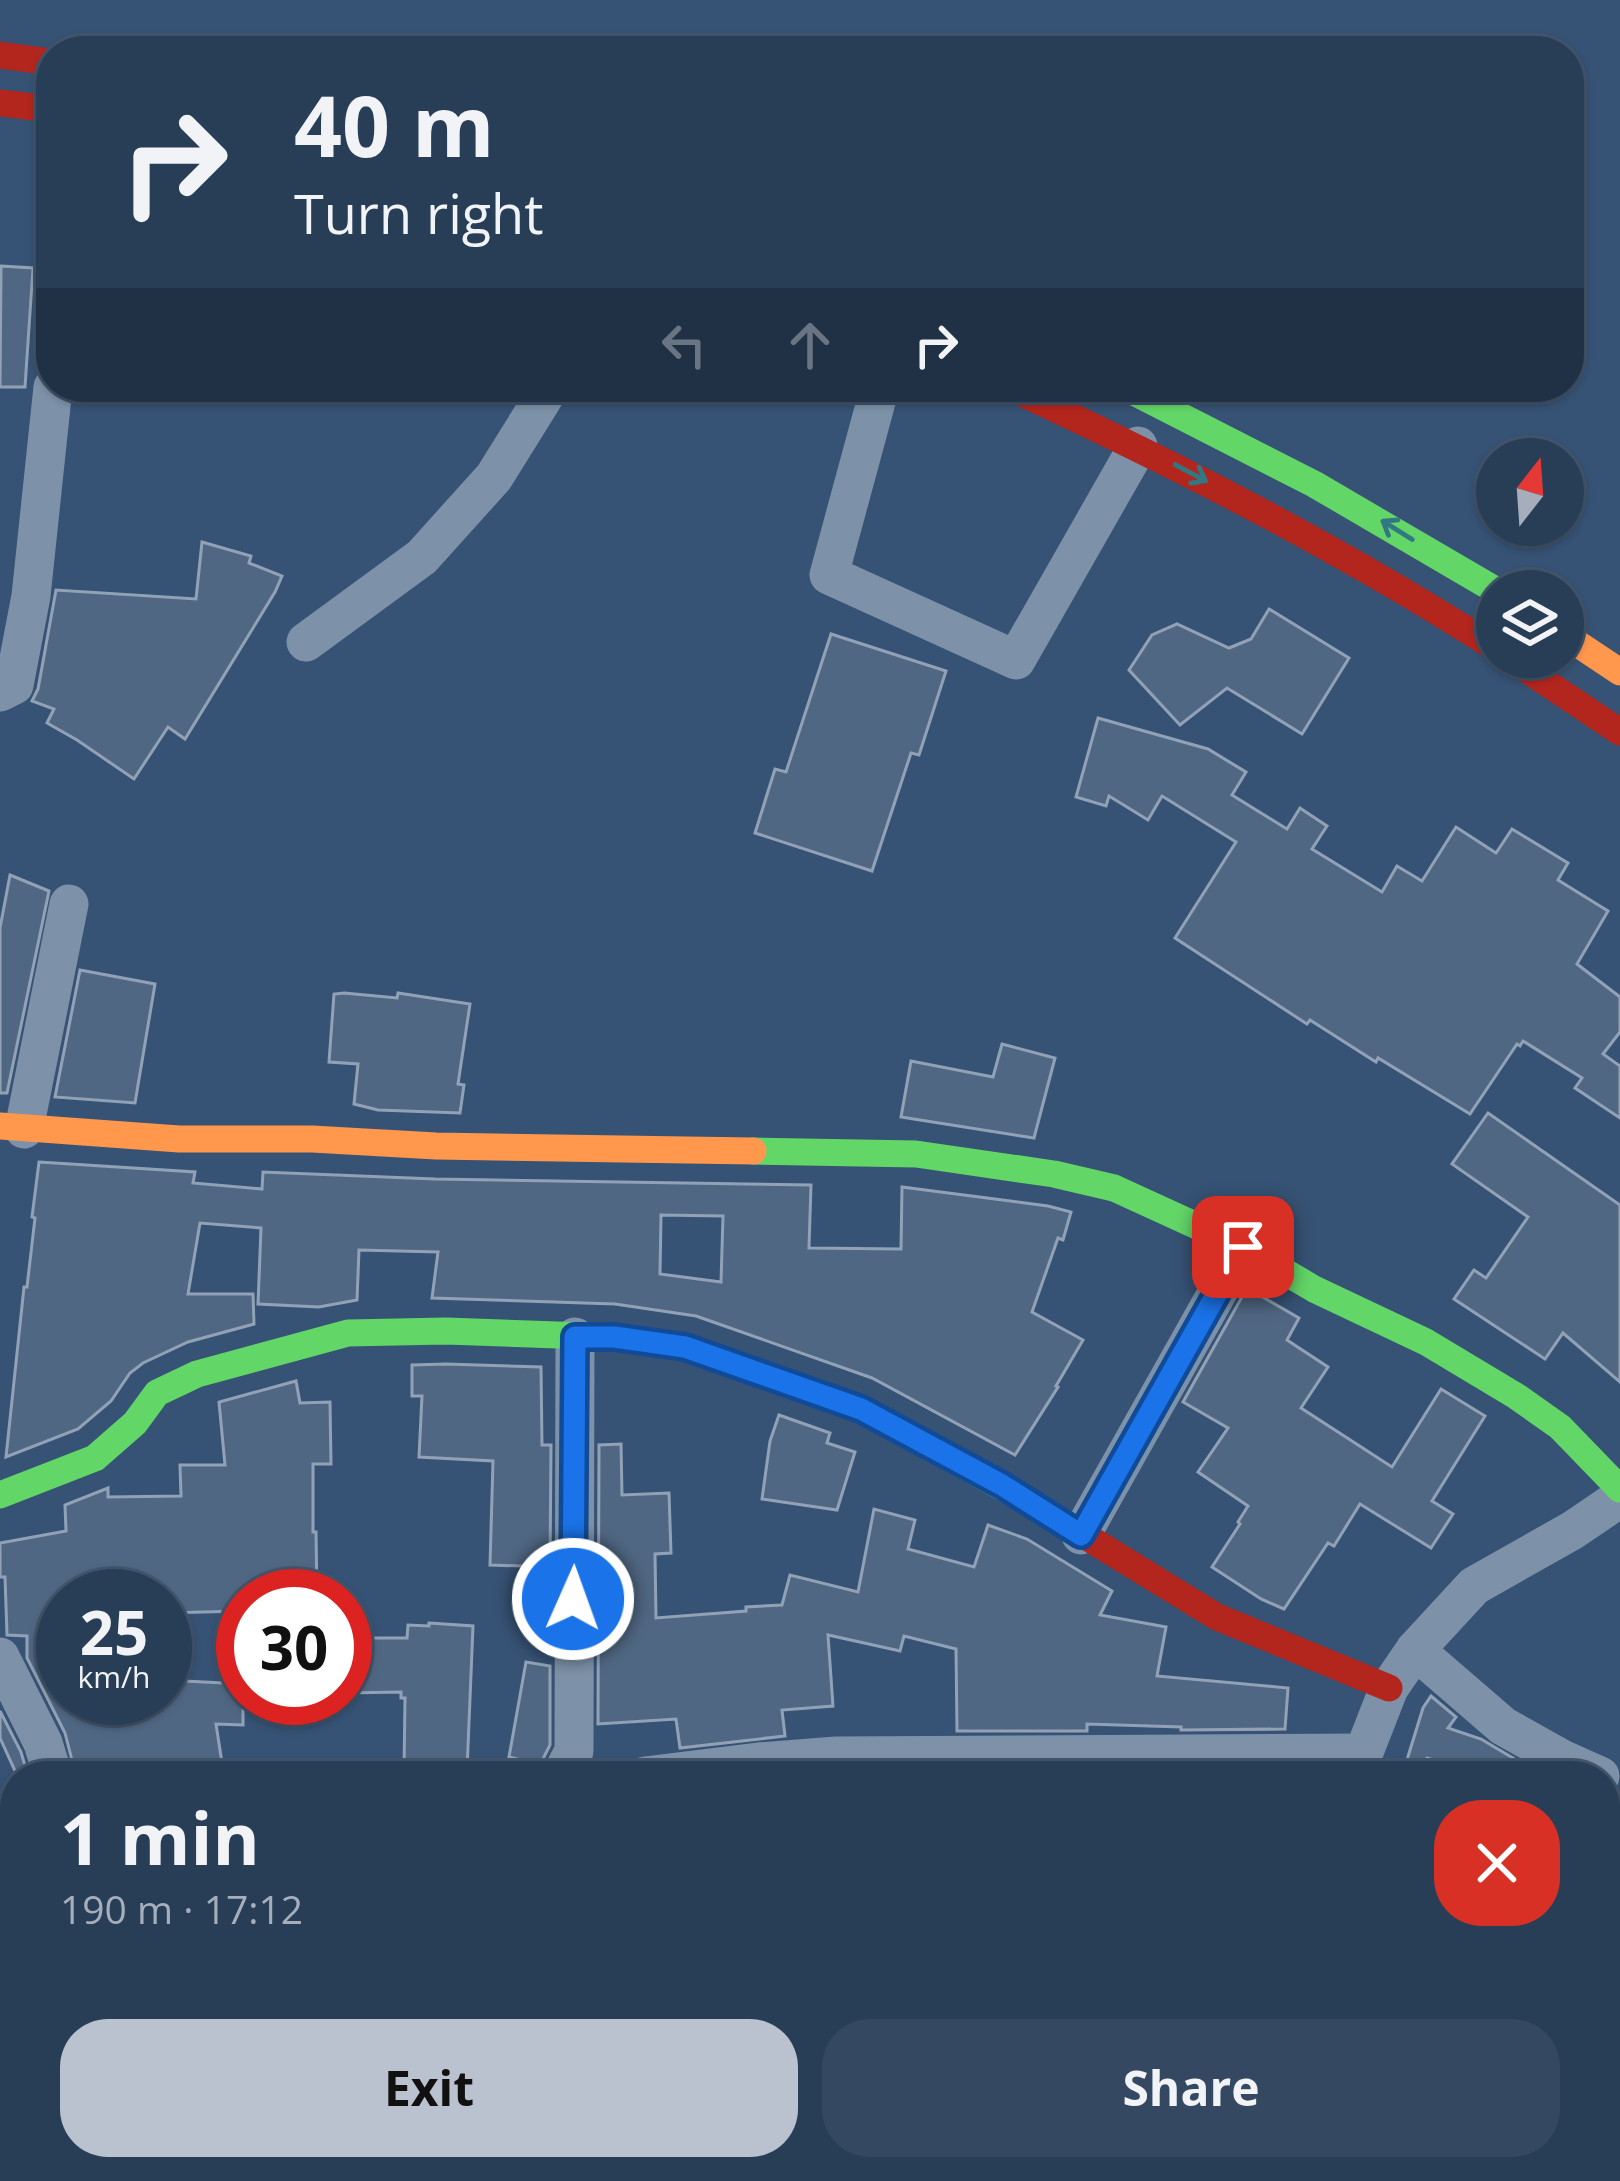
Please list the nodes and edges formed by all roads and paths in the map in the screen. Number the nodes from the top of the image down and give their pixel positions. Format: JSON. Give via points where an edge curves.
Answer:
{"nodes":[{"id":1,"x":0,"y":55,"type":"edge"},
{"id":2,"x":36,"y":60,"type":"edge"},
{"id":3,"x":0,"y":103,"type":"edge"},
{"id":4,"x":36,"y":107,"type":"edge"},
{"id":5,"x":50,"y":402,"type":"edge"},
{"id":6,"x":541,"y":402,"type":"edge"},
{"id":7,"x":876,"y":402,"type":"edge"},
{"id":8,"x":1043,"y":402,"type":"edge"},
{"id":9,"x":1157,"y":402,"type":"edge"},
{"id":10,"x":1138,"y":446,"type":"junction"},
{"id":11,"x":1476,"y":578,"type":"edge"},
{"id":12,"x":1476,"y":636,"type":"edge"},
{"id":13,"x":306,"y":641,"type":"dead end"},
{"id":14,"x":1584,"y":648,"type":"edge"},
{"id":15,"x":1620,"y":673,"type":"edge"},
{"id":16,"x":1539,"y":678,"type":"edge"},
{"id":17,"x":0,"y":692,"type":"edge"},
{"id":18,"x":1620,"y":732,"type":"edge"},
{"id":19,"x":69,"y":904,"type":"dead end"},
{"id":20,"x":12,"y":1128,"type":"edge"},
{"id":21,"x":1243,"y":1247,"type":"junction"},
{"id":22,"x":575,"y":1337,"type":"junction"},
{"id":23,"x":1620,"y":1494,"type":"edge"},
{"id":24,"x":0,"y":1495,"type":"edge"},
{"id":25,"x":1081,"y":1535,"type":"junction"},
{"id":26,"x":1414,"y":1650,"type":"junction"},
{"id":27,"x":0,"y":1657,"type":"edge"},
{"id":28,"x":1389,"y":1688,"type":"junction"},
{"id":29,"x":48,"y":1761,"type":"edge"},
{"id":30,"x":569,"y":1761,"type":"edge"},
{"id":31,"x":1360,"y":1761,"type":"edge"},
{"id":32,"x":1566,"y":1761,"type":"edge"}],
"edges":[{"from":1,"to":2,"type":"street"},
{"from":3,"to":4,"type":"street"},
{"from":5,"to":17,"type":"street","via":[[31,596],[14,685]]},
{"from":6,"to":13,"type":"street","via":[[494,477],[422,557]]},
{"from":7,"to":10,"type":"street","via":[[829,574],[1016,660]]},
{"from":8,"to":10,"type":"street"},
{"from":11,"to":9,"type":"street","one_way":true},
{"from":10,"to":12,"type":"street","one_way":true,"via":[[1337,550]]},
{"from":14,"to":15,"type":"street"},
{"from":16,"to":18,"type":"street"},
{"from":19,"to":20,"type":"street"},
{"from":20,"to":21,"type":"street","via":[[179,1139],[916,1154],[1114,1188]]},
{"from":21,"to":23,"type":"street","via":[[1516,1396],[1560,1427]]},
{"from":21,"to":25,"type":"street"},
{"from":22,"to":24,"type":"street","via":[[348,1333],[261,1356],[157,1394],[136,1424],[94,1458]]},
{"from":22,"to":25,"type":"street","via":[[685,1347],[861,1409]]},
{"from":22,"to":30,"type":"street"},
{"from":23,"to":26,"type":"street","via":[[1474,1586]]},
{"from":25,"to":28,"type":"street","via":[[1217,1618]]},
{"from":26,"to":28,"type":"street"},
{"from":26,"to":32,"type":"street","via":[[1503,1726]]},
{"from":27,"to":29,"type":"street"},
{"from":28,"to":31,"type":"street"}]}
